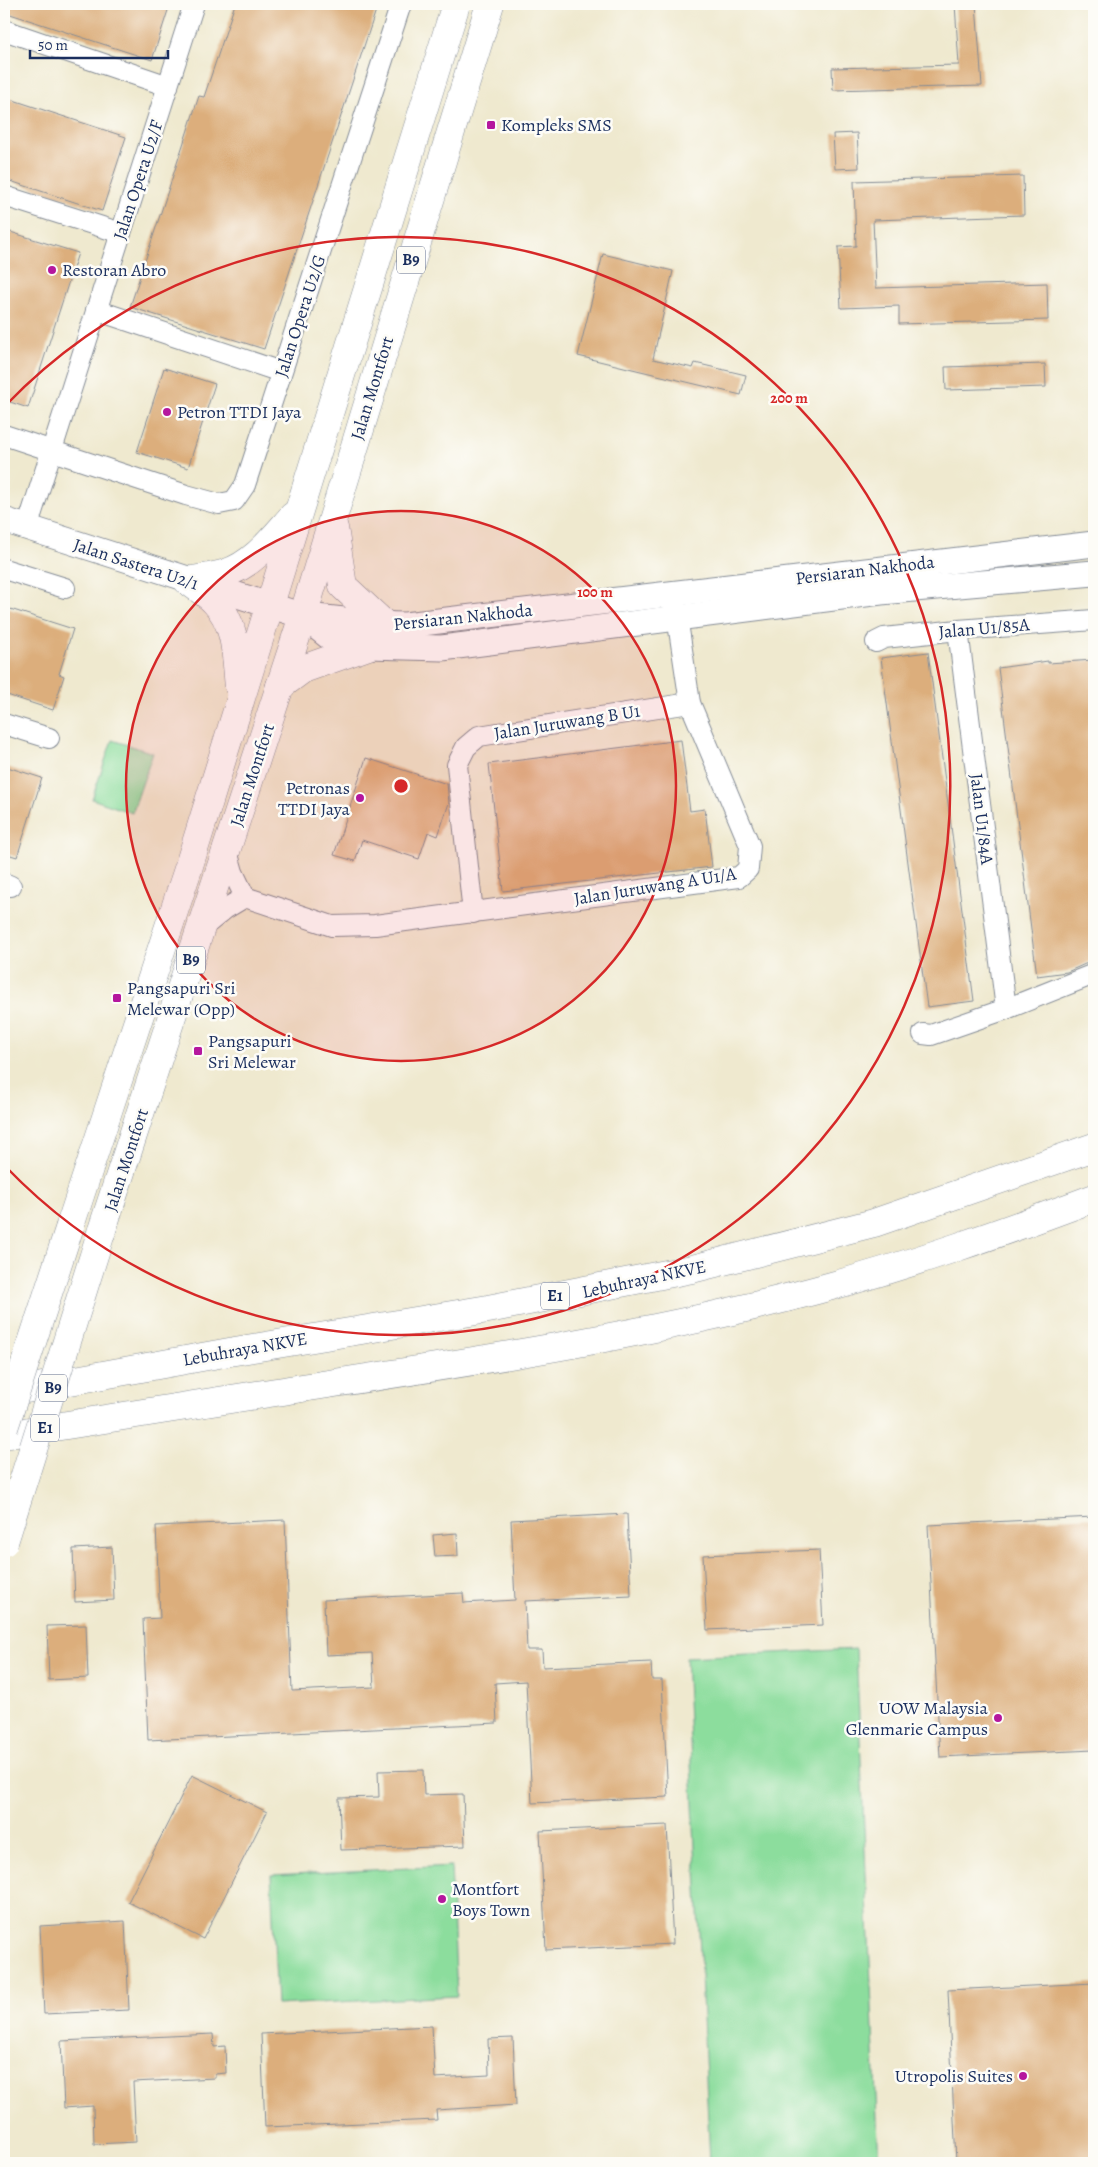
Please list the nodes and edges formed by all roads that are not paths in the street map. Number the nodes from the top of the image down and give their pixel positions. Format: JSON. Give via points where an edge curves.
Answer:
{"nodes":[{"id":1,"x":194,"y":4,"type":"edge"},
{"id":2,"x":400,"y":4,"type":"edge"},
{"id":3,"x":456,"y":4,"type":"edge"},
{"id":4,"x":490,"y":4,"type":"edge"},
{"id":5,"x":4,"y":30,"type":"edge"},
{"id":6,"x":168,"y":86,"type":"junction"},
{"id":7,"x":4,"y":196,"type":"edge"},
{"id":8,"x":121,"y":233,"type":"junction"},
{"id":9,"x":96,"y":310,"type":"junction"},
{"id":10,"x":282,"y":372,"type":"junction"},
{"id":11,"x":4,"y":435,"type":"edge"},
{"id":12,"x":51,"y":452,"type":"junction"},
{"id":13,"x":299,"y":509,"type":"junction"},
{"id":14,"x":333,"y":517,"type":"junction"},
{"id":15,"x":4,"y":520,"type":"edge"},
{"id":16,"x":27,"y":528,"type":"junction"},
{"id":17,"x":1094,"y":544,"type":"edge"},
{"id":18,"x":4,"y":569,"type":"edge"},
{"id":19,"x":1094,"y":572,"type":"edge"},
{"id":20,"x":188,"y":580,"type":"junction"},
{"id":21,"x":66,"y":588,"type":"dead end"},
{"id":22,"x":674,"y":592,"type":"junction"},
{"id":23,"x":268,"y":607,"type":"junction"},
{"id":24,"x":303,"y":616,"type":"junction"},
{"id":25,"x":677,"y":618,"type":"junction"},
{"id":26,"x":1094,"y":620,"type":"edge"},
{"id":27,"x":958,"y":630,"type":"junction"},
{"id":28,"x":376,"y":635,"type":"junction"},
{"id":29,"x":876,"y":642,"type":"dead end"},
{"id":30,"x":280,"y":686,"type":"junction"},
{"id":31,"x":240,"y":696,"type":"junction"},
{"id":32,"x":690,"y":703,"type":"junction"},
{"id":33,"x":4,"y":724,"type":"edge"},
{"id":34,"x":49,"y":738,"type":"dead end"},
{"id":35,"x":227,"y":851,"type":"junction"},
{"id":36,"x":245,"y":897,"type":"junction"},
{"id":37,"x":473,"y":913,"type":"junction"},
{"id":38,"x":202,"y":928,"type":"junction"},
{"id":39,"x":1094,"y":974,"type":"edge"},
{"id":40,"x":1006,"y":1009,"type":"junction"},
{"id":41,"x":923,"y":1034,"type":"dead end"},
{"id":42,"x":1094,"y":1147,"type":"edge"},
{"id":43,"x":1094,"y":1198,"type":"edge"},
{"id":44,"x":4,"y":1393,"type":"edge"},
{"id":45,"x":4,"y":1428,"type":"edge"},
{"id":46,"x":4,"y":1435,"type":"edge"},
{"id":47,"x":4,"y":1542,"type":"edge"}],
"edges":[{"from":1,"to":6,"type":"street","name":"Jalan Opera U2/F"},
{"from":2,"to":10,"type":"street","name":"Jalan Opera U2/G"},
{"from":3,"to":13,"type":"main road","name":"Jalan Montfort","number":"B9"},
{"from":4,"to":14,"type":"main road","name":"Jalan Montfort","number":"B9"},
{"from":5,"to":6,"type":"street"},
{"from":6,"to":8,"type":"street","name":"Jalan Opera U2/F"},
{"from":7,"to":8,"type":"street"},
{"from":8,"to":9,"type":"street","name":"Jalan Opera U2/F"},
{"from":9,"to":10,"type":"street"},
{"from":9,"to":12,"type":"street","name":"Jalan Opera U2/F"},
{"from":10,"to":12,"type":"street","name":"Jalan Opera U2/G","via":[[245,485],[234,501],[219,504]]},
{"from":11,"to":12,"type":"street","name":"Jalan Opera U2/G"},
{"from":12,"to":16,"type":"street","name":"Jalan Opera U2/F"},
{"from":13,"to":20,"type":"main road","via":[[263,549],[244,564],[227,573]]},
{"from":13,"to":23,"type":"main road","name":"Jalan Montfort","number":"B9"},
{"from":14,"to":24,"type":"main road","name":"Jalan Montfort","number":"B9"},
{"from":14,"to":28,"type":"main road","via":[[342,586]]},
{"from":15,"to":16,"type":"street","name":"Jalan Sastera U2/1"},
{"from":16,"to":20,"type":"street","name":"Jalan Sastera U2/1"},
{"from":17,"to":22,"type":"street","name":"Persiaran Nakhoda"},
{"from":18,"to":21,"type":"street"},
{"from":19,"to":25,"type":"street","name":"Persiaran Nakhoda","via":[[881,592]]},
{"from":20,"to":23,"type":"street","name":"Jalan Sastera U2/1"},
{"from":20,"to":31,"type":"main road","via":[[216,602],[232,630]]},
{"from":22,"to":25,"type":"street","name":"Jalan Juruwang A U1/A"},
{"from":22,"to":28,"type":"street","name":"Persiaran Nakhoda","via":[[405,625]]},
{"from":23,"to":24,"type":"street","name":"Jalan Sastera U2/1"},
{"from":23,"to":31,"type":"main road","name":"Jalan Montfort","number":"B9"},
{"from":24,"to":28,"type":"street","name":"Persiaran Nakhoda","via":[[334,618]]},
{"from":24,"to":30,"type":"main road","name":"Jalan Montfort","number":"B9"},
{"from":25,"to":28,"type":"street","name":"Persiaran Nakhoda","via":[[442,648]]},
{"from":25,"to":32,"type":"street","name":"Jalan Juruwang A U1/A"},
{"from":26,"to":27,"type":"street","name":"Jalan U1/85A"},
{"from":27,"to":29,"type":"street","name":"Jalan U1/85A","via":[[884,638]]},
{"from":27,"to":40,"type":"street","name":"Jalan U1/84A"},
{"from":28,"to":30,"type":"main road","via":[[304,669]]},
{"from":30,"to":35,"type":"main road","name":"Jalan Montfort","number":"B9"},
{"from":31,"to":45,"type":"main road","name":"Jalan Montfort","number":"B9","bridge":true,"via":[[188,869]]},
{"from":32,"to":37,"type":"street","name":"Jalan Juruwang B U1","via":[[479,736],[466,747],[457,765]]},
{"from":32,"to":37,"type":"street","name":"Jalan Juruwang A U1/A","via":[[750,846],[748,869],[739,877]]},
{"from":33,"to":34,"type":"street"},
{"from":35,"to":36,"type":"street"},
{"from":35,"to":38,"type":"main road","name":"Jalan Montfort","number":"B9"},
{"from":36,"to":37,"type":"street","name":"Jalan Juruwang A U1/A","via":[[332,926],[375,925]]},
{"from":36,"to":38,"type":"street"},
{"from":38,"to":47,"type":"main road","name":"Jalan Montfort","number":"B9","bridge":true,"via":[[101,1233]]},
{"from":39,"to":40,"type":"street"},
{"from":40,"to":41,"type":"street","via":[[931,1035]]},
{"from":42,"to":44,"type":"main road","name":"Lebuhraya NKVE","number":"E1","via":[[874,1223],[692,1269],[488,1309],[235,1350]]},
{"from":43,"to":46,"type":"main road","number":"E1","via":[[918,1261],[696,1320],[424,1370]]}]}
